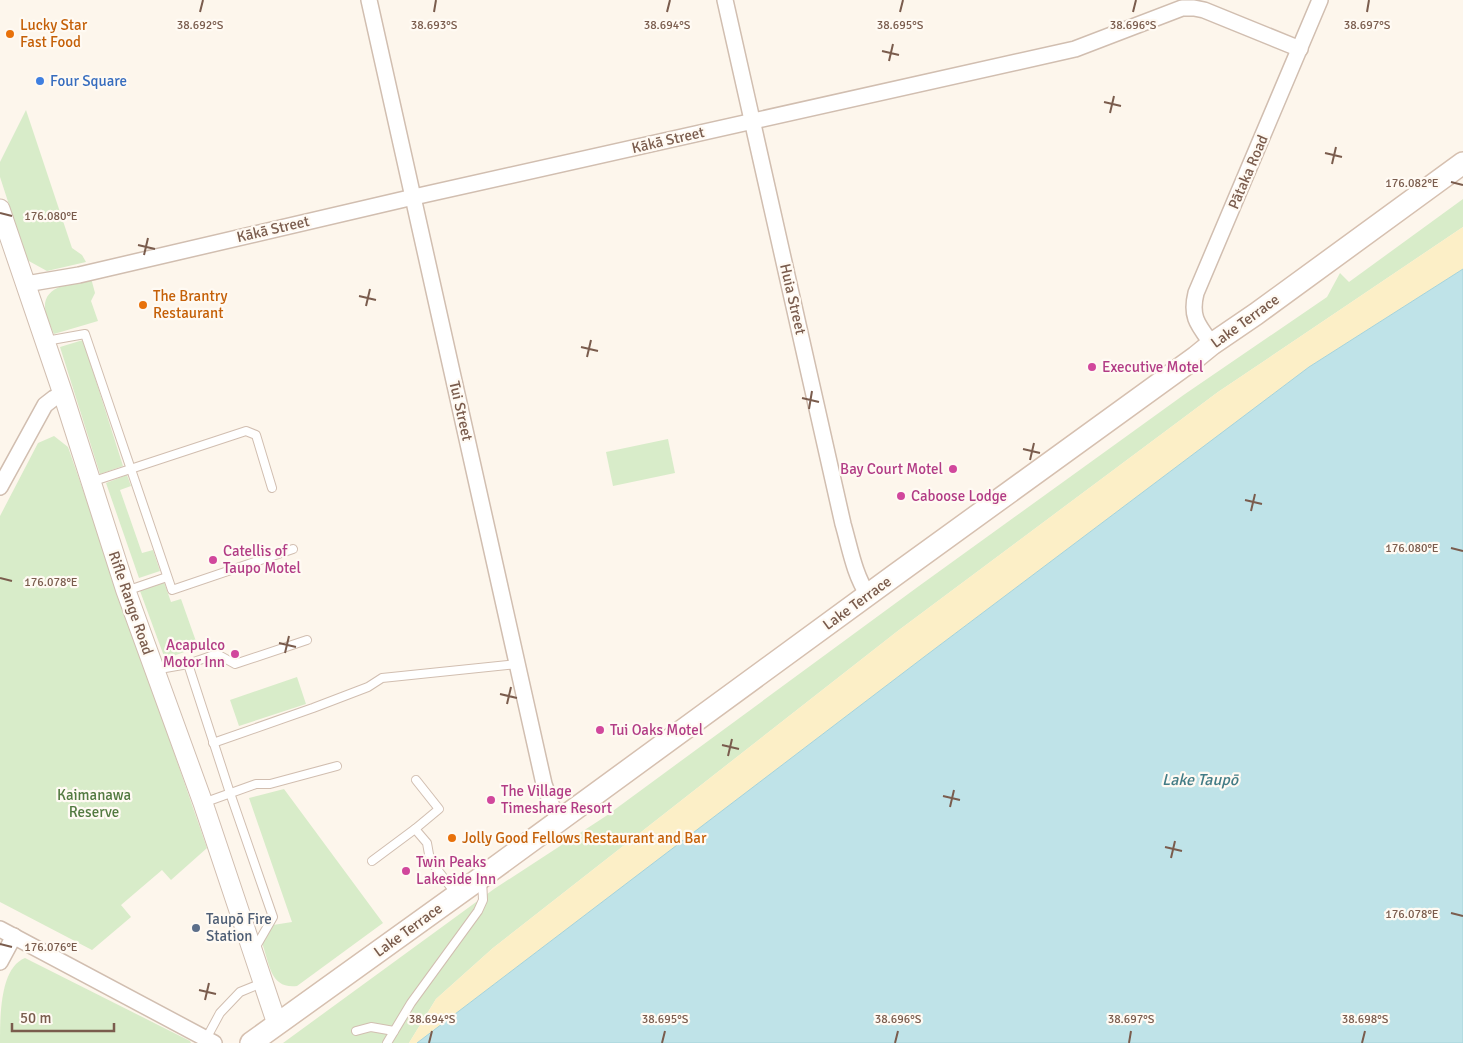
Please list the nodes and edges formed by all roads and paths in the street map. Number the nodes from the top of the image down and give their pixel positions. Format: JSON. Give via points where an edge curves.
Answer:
{"nodes":[{"id":1,"x":369,"y":0,"type":"edge"},
{"id":2,"x":725,"y":0,"type":"edge"},
{"id":3,"x":1320,"y":0,"type":"edge"},
{"id":4,"x":1300,"y":49,"type":"junction"},
{"id":5,"x":752,"y":120,"type":"junction"},
{"id":6,"x":1463,"y":163,"type":"edge"},
{"id":7,"x":414,"y":197,"type":"junction"},
{"id":8,"x":0,"y":209,"type":"edge"},
{"id":9,"x":26,"y":284,"type":"junction"},
{"id":10,"x":46,"y":341,"type":"junction"},
{"id":11,"x":1212,"y":344,"type":"junction"},
{"id":12,"x":63,"y":394,"type":"junction"},
{"id":13,"x":131,"y":470,"type":"junction"},
{"id":14,"x":91,"y":482,"type":"junction"},
{"id":15,"x":0,"y":487,"type":"edge"},
{"id":16,"x":272,"y":488,"type":"dead end"},
{"id":17,"x":294,"y":549,"type":"dead end"},
{"id":18,"x":167,"y":577,"type":"junction"},
{"id":19,"x":126,"y":591,"type":"junction"},
{"id":20,"x":868,"y":595,"type":"junction"},
{"id":21,"x":307,"y":640,"type":"dead end"},
{"id":22,"x":188,"y":664,"type":"junction"},
{"id":23,"x":518,"y":664,"type":"junction"},
{"id":24,"x":154,"y":670,"type":"junction"},
{"id":25,"x":213,"y":743,"type":"junction"},
{"id":26,"x":337,"y":766,"type":"dead end"},
{"id":27,"x":416,"y":780,"type":"dead end"},
{"id":28,"x":230,"y":793,"type":"junction"},
{"id":29,"x":203,"y":803,"type":"junction"},
{"id":30,"x":560,"y":819,"type":"junction"},
{"id":31,"x":416,"y":829,"type":"junction"},
{"id":32,"x":372,"y":861,"type":"dead end"},
{"id":33,"x":482,"y":877,"type":"junction"},
{"id":34,"x":456,"y":894,"type":"junction"},
{"id":35,"x":0,"y":929,"type":"edge"},
{"id":36,"x":14,"y":936,"type":"junction"},
{"id":37,"x":252,"y":954,"type":"junction"},
{"id":38,"x":0,"y":962,"type":"edge"},
{"id":39,"x":262,"y":983,"type":"junction"},
{"id":40,"x":277,"y":1024,"type":"junction"},
{"id":41,"x":356,"y":1031,"type":"dead end"},
{"id":42,"x":394,"y":1031,"type":"junction"},
{"id":43,"x":210,"y":1041,"type":"edge"},
{"id":44,"x":251,"y":1043,"type":"edge"},
{"id":45,"x":388,"y":1043,"type":"edge"}],
"edges":[{"from":1,"to":7,"type":"street","name":"Tui Street"},
{"from":2,"to":5,"type":"street","name":"Huia Street"},
{"from":3,"to":4,"type":"street","name":"Pātaka Road"},
{"from":4,"to":5,"type":"street","name":"Kākā Street","via":[[1204,10],[1182,8],[1075,49]]},
{"from":4,"to":11,"type":"street","name":"Pātaka Road","via":[[1196,294],[1194,315]]},
{"from":5,"to":7,"type":"street","name":"Kākā Street"},
{"from":5,"to":20,"type":"street","name":"Huia Street","via":[[843,524],[861,585]]},
{"from":6,"to":11,"type":"main road","name":"Lake Terrace"},
{"from":7,"to":9,"type":"street","name":"Kākā Street"},
{"from":7,"to":23,"type":"street","name":"Tui Street"},
{"from":8,"to":9,"type":"street","name":"Rifle Range Road"},
{"from":9,"to":10,"type":"street","name":"Rifle Range Road"},
{"from":10,"to":12,"type":"street","name":"Rifle Range Road"},
{"from":10,"to":13,"type":"lane","via":[[84,334]]},
{"from":11,"to":20,"type":"main road","name":"Lake Terrace"},
{"from":12,"to":14,"type":"street","name":"Rifle Range Road"},
{"from":12,"to":15,"type":"street","via":[[45,405]]},
{"from":13,"to":14,"type":"lane"},
{"from":13,"to":16,"type":"lane","via":[[246,431],[256,434]]},
{"from":13,"to":18,"type":"lane"},
{"from":14,"to":19,"type":"street","name":"Rifle Range Road"},
{"from":17,"to":18,"type":"lane","via":[[172,590]]},
{"from":18,"to":19,"type":"lane"},
{"from":19,"to":24,"type":"street","name":"Rifle Range Road"},
{"from":20,"to":30,"type":"main road","name":"Lake Terrace"},
{"from":21,"to":22,"type":"lane","via":[[235,664],[217,654]]},
{"from":22,"to":24,"type":"lane"},
{"from":22,"to":25,"type":"lane"},
{"from":23,"to":25,"type":"lane","via":[[382,678],[350,694]]},
{"from":23,"to":30,"type":"street","name":"Tui Street","via":[[544,784]]},
{"from":24,"to":29,"type":"street","name":"Rifle Range Road"},
{"from":25,"to":28,"type":"lane"},
{"from":26,"to":28,"type":"lane"},
{"from":27,"to":31,"type":"lane","via":[[439,809]]},
{"from":28,"to":29,"type":"lane"},
{"from":28,"to":37,"type":"lane","via":[[273,916]]},
{"from":29,"to":37,"type":"street","name":"Rifle Range Road"},
{"from":30,"to":33,"type":"main road","name":"Lake Terrace"},
{"from":31,"to":32,"type":"lane"},
{"from":31,"to":34,"type":"lane","via":[[427,843],[430,860]]},
{"from":33,"to":34,"type":"main road","name":"Lake Terrace"},
{"from":33,"to":42,"type":"lane","via":[[484,893],[478,911],[410,1003]]},
{"from":34,"to":40,"type":"main road","name":"Lake Terrace"},
{"from":35,"to":36,"type":"street"},
{"from":36,"to":38,"type":"street"},
{"from":36,"to":43,"type":"street"},
{"from":37,"to":39,"type":"street","name":"Rifle Range Road"},
{"from":39,"to":40,"type":"street","name":"Rifle Range Road"},
{"from":39,"to":43,"type":"lane","via":[[240,992],[220,1013]]},
{"from":40,"to":44,"type":"main road","name":"Lake Terrace"},
{"from":41,"to":42,"type":"lane","via":[[372,1028]]},
{"from":42,"to":45,"type":"lane"}]}
